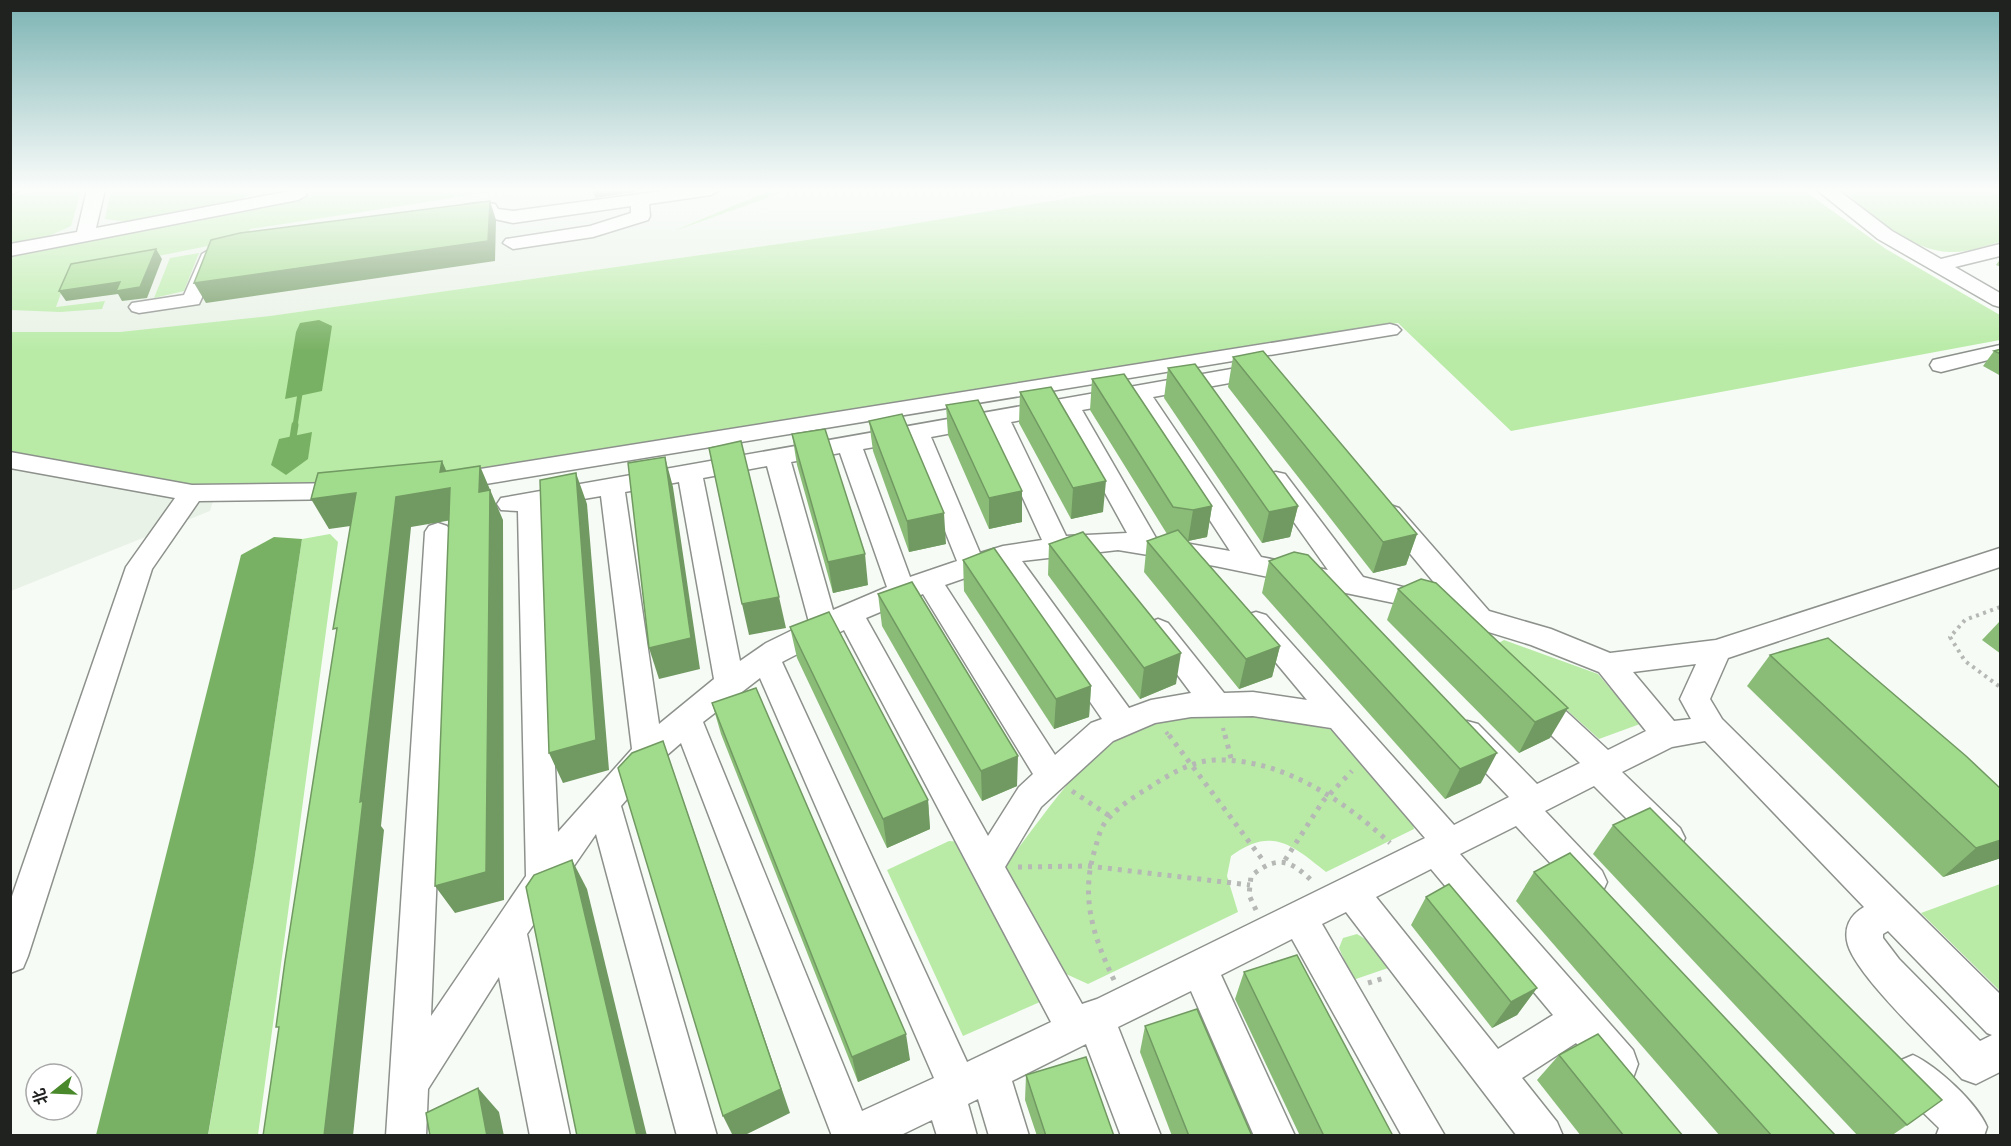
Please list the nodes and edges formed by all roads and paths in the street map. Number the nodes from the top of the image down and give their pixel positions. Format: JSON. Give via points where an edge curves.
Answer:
{"nodes":[{"id":1,"x":45,"y":243,"type":"edge"},
{"id":2,"x":1899,"y":243,"type":"edge"},
{"id":3,"x":10,"y":250,"type":"edge"},
{"id":4,"x":2001,"y":250,"type":"edge"},
{"id":5,"x":221,"y":252,"type":"edge"},
{"id":6,"x":1937,"y":266,"type":"junction"},
{"id":7,"x":2001,"y":302,"type":"edge"},
{"id":8,"x":139,"y":308,"type":"dead end"},
{"id":9,"x":1390,"y":330,"type":"dead end"},
{"id":10,"x":2001,"y":351,"type":"edge"},
{"id":11,"x":1941,"y":365,"type":"dead end"},
{"id":12,"x":1283,"y":387,"type":"edge"},
{"id":13,"x":1138,"y":392,"type":"junction"},
{"id":14,"x":1068,"y":405,"type":"junction"},
{"id":15,"x":997,"y":417,"type":"junction"},
{"id":16,"x":918,"y":432,"type":"junction"},
{"id":17,"x":849,"y":444,"type":"junction"},
{"id":18,"x":777,"y":457,"type":"junction"},
{"id":19,"x":10,"y":460,"type":"edge"},
{"id":20,"x":1265,"y":464,"type":"edge"},
{"id":21,"x":690,"y":472,"type":"junction"},
{"id":22,"x":429,"y":483,"type":"edge"},
{"id":23,"x":612,"y":486,"type":"junction"},
{"id":24,"x":374,"y":489,"type":"edge"},
{"id":25,"x":192,"y":493,"type":"junction"},
{"id":26,"x":1373,"y":494,"type":"edge"},
{"id":27,"x":438,"y":532,"type":"dead end"},
{"id":28,"x":1091,"y":543,"type":"junction"},
{"id":29,"x":1058,"y":546,"type":"junction"},
{"id":30,"x":1147,"y":546,"type":"junction"},
{"id":31,"x":1195,"y":554,"type":"junction"},
{"id":32,"x":1003,"y":555,"type":"junction"},
{"id":33,"x":2001,"y":557,"type":"edge"},
{"id":34,"x":1253,"y":565,"type":"junction"},
{"id":35,"x":972,"y":566,"type":"junction"},
{"id":36,"x":1112,"y":570,"type":"edge"},
{"id":37,"x":929,"y":581,"type":"junction"},
{"id":38,"x":902,"y":592,"type":"junction"},
{"id":39,"x":1351,"y":598,"type":"junction"},
{"id":40,"x":1140,"y":606,"type":"edge"},
{"id":41,"x":2001,"y":607,"type":"edge"},
{"id":42,"x":837,"y":621,"type":"junction"},
{"id":43,"x":1803,"y":622,"type":"junction"},
{"id":44,"x":1478,"y":632,"type":"junction"},
{"id":45,"x":1830,"y":645,"type":"edge"},
{"id":46,"x":1717,"y":651,"type":"junction"},
{"id":47,"x":766,"y":658,"type":"junction"},
{"id":48,"x":1609,"y":664,"type":"junction"},
{"id":49,"x":1511,"y":678,"type":"edge"},
{"id":50,"x":730,"y":684,"type":"junction"},
{"id":51,"x":2001,"y":687,"type":"edge"},
{"id":52,"x":1216,"y":704,"type":"junction"},
{"id":53,"x":1151,"y":712,"type":"junction"},
{"id":54,"x":1449,"y":715,"type":"edge"},
{"id":55,"x":1342,"y":718,"type":"junction"},
{"id":56,"x":687,"y":720,"type":"junction"},
{"id":57,"x":1123,"y":724,"type":"junction"},
{"id":58,"x":1711,"y":728,"type":"junction"},
{"id":59,"x":1667,"y":735,"type":"junction"},
{"id":60,"x":648,"y":753,"type":"junction"},
{"id":61,"x":1373,"y":754,"type":"junction"},
{"id":62,"x":1232,"y":762,"type":"junction"},
{"id":63,"x":1192,"y":766,"type":"junction"},
{"id":64,"x":1600,"y":768,"type":"junction"},
{"id":65,"x":1052,"y":777,"type":"junction"},
{"id":66,"x":1327,"y":794,"type":"junction"},
{"id":67,"x":604,"y":803,"type":"junction"},
{"id":68,"x":1526,"y":804,"type":"junction"},
{"id":69,"x":1111,"y":817,"type":"junction"},
{"id":70,"x":1431,"y":851,"type":"junction"},
{"id":71,"x":1285,"y":860,"type":"junction"},
{"id":72,"x":1692,"y":861,"type":"edge"},
{"id":73,"x":1265,"y":863,"type":"junction"},
{"id":74,"x":1088,"y":866,"type":"junction"},
{"id":75,"x":987,"y":867,"type":"junction"},
{"id":76,"x":543,"y":879,"type":"junction"},
{"id":77,"x":1250,"y":885,"type":"junction"},
{"id":78,"x":1341,"y":896,"type":"junction"},
{"id":79,"x":1610,"y":902,"type":"edge"},
{"id":80,"x":1891,"y":910,"type":"junction"},
{"id":81,"x":1298,"y":917,"type":"junction"},
{"id":82,"x":508,"y":929,"type":"junction"},
{"id":83,"x":1265,"y":933,"type":"junction"},
{"id":84,"x":10,"y":956,"type":"edge"},
{"id":85,"x":1198,"y":966,"type":"junction"},
{"id":86,"x":1411,"y":968,"type":"junction"},
{"id":87,"x":1342,"y":992,"type":"junction"},
{"id":88,"x":1098,"y":1015,"type":"junction"},
{"id":89,"x":1580,"y":1019,"type":"junction"},
{"id":90,"x":2001,"y":1020,"type":"edge"},
{"id":91,"x":2001,"y":1051,"type":"edge"},
{"id":92,"x":1889,"y":1052,"type":"edge"},
{"id":93,"x":1494,"y":1074,"type":"junction"},
{"id":94,"x":409,"y":1083,"type":"junction"},
{"id":95,"x":964,"y":1084,"type":"junction"},
{"id":96,"x":1642,"y":1090,"type":"edge"},
{"id":97,"x":406,"y":1136,"type":"edge"},
{"id":98,"x":550,"y":1136,"type":"edge"},
{"id":99,"x":697,"y":1136,"type":"edge"},
{"id":100,"x":852,"y":1136,"type":"edge"},
{"id":101,"x":957,"y":1136,"type":"edge"},
{"id":102,"x":1009,"y":1136,"type":"edge"},
{"id":103,"x":1141,"y":1136,"type":"edge"},
{"id":104,"x":1275,"y":1136,"type":"edge"},
{"id":105,"x":1425,"y":1136,"type":"edge"},
{"id":106,"x":1543,"y":1136,"type":"edge"},
{"id":107,"x":1956,"y":1136,"type":"edge"}],
"edges":[{"from":1,"to":3,"type":"street"},
{"from":2,"to":6,"type":"street"},
{"from":4,"to":6,"type":"street"},
{"from":5,"to":8,"type":"street","via":[[192,300]]},
{"from":6,"to":7,"type":"street"},
{"from":9,"to":22,"type":"street"},
{"from":10,"to":11,"type":"street"},
{"from":12,"to":13,"type":"street","via":[[1268,369],[1211,390]]},
{"from":13,"to":14,"type":"street"},
{"from":13,"to":34,"type":"street"},
{"from":14,"to":15,"type":"street"},
{"from":14,"to":30,"type":"street"},
{"from":15,"to":16,"type":"street"},
{"from":15,"to":29,"type":"street"},
{"from":16,"to":17,"type":"street"},
{"from":16,"to":35,"type":"street"},
{"from":17,"to":18,"type":"street"},
{"from":17,"to":38,"type":"street"},
{"from":18,"to":21,"type":"street"},
{"from":18,"to":42,"type":"street"},
{"from":19,"to":25,"type":"street"},
{"from":20,"to":39,"type":"street"},
{"from":21,"to":23,"type":"street"},
{"from":21,"to":50,"type":"street"},
{"from":23,"to":60,"type":"street"},
{"from":23,"to":76,"type":"street","via":[[520,502]]},
{"from":24,"to":25,"type":"street","via":[[330,493]]},
{"from":25,"to":84,"type":"street","via":[[139,567]]},
{"from":26,"to":44,"type":"street"},
{"from":27,"to":94,"type":"street"},
{"from":28,"to":29,"type":"street"},
{"from":28,"to":30,"type":"street","via":[[1118,541]]},
{"from":28,"to":36,"type":"street"},
{"from":29,"to":32,"type":"street"},
{"from":30,"to":31,"type":"street"},
{"from":31,"to":34,"type":"street"},
{"from":31,"to":55,"type":"street"},
{"from":32,"to":35,"type":"street"},
{"from":32,"to":57,"type":"street"},
{"from":33,"to":43,"type":"street"},
{"from":34,"to":39,"type":"street","via":[[1316,577]]},
{"from":35,"to":37,"type":"street"},
{"from":37,"to":38,"type":"street"},
{"from":37,"to":65,"type":"street"},
{"from":38,"to":42,"type":"street"},
{"from":39,"to":44,"type":"street","via":[[1435,605]]},
{"from":40,"to":52,"type":"street"},
{"from":41,"to":51,"type":"path","via":[[1977,613],[1955,625],[1950,637],[1965,661]]},
{"from":42,"to":47,"type":"street"},
{"from":42,"to":75,"type":"street"},
{"from":43,"to":45,"type":"street"},
{"from":43,"to":46,"type":"street"},
{"from":44,"to":48,"type":"street","via":[[1541,637]]},
{"from":46,"to":48,"type":"street"},
{"from":46,"to":58,"type":"street","via":[[1695,699]]},
{"from":47,"to":50,"type":"street"},
{"from":47,"to":95,"type":"street"},
{"from":48,"to":59,"type":"street"},
{"from":49,"to":64,"type":"street"},
{"from":50,"to":56,"type":"street"},
{"from":52,"to":53,"type":"street"},
{"from":52,"to":55,"type":"street","via":[[1252,704]]},
{"from":52,"to":62,"type":"path"},
{"from":53,"to":57,"type":"street"},
{"from":53,"to":63,"type":"path"},
{"from":54,"to":68,"type":"street"},
{"from":55,"to":61,"type":"street"},
{"from":56,"to":60,"type":"street"},
{"from":56,"to":100,"type":"street"},
{"from":57,"to":65,"type":"street","via":[[1102,732]]},
{"from":58,"to":59,"type":"street"},
{"from":58,"to":80,"type":"street"},
{"from":59,"to":64,"type":"street"},
{"from":60,"to":67,"type":"street"},
{"from":61,"to":66,"type":"path"},
{"from":61,"to":70,"type":"street"},
{"from":62,"to":63,"type":"path","via":[[1216,760]]},
{"from":62,"to":66,"type":"path","via":[[1278,772]]},
{"from":63,"to":69,"type":"path","via":[[1134,796]]},
{"from":63,"to":73,"type":"path"},
{"from":64,"to":68,"type":"street"},
{"from":64,"to":72,"type":"street"},
{"from":65,"to":69,"type":"path"},
{"from":65,"to":75,"type":"street","via":[[1030,797]]},
{"from":66,"to":70,"type":"path","via":[[1365,819]]},
{"from":66,"to":71,"type":"path"},
{"from":67,"to":76,"type":"street"},
{"from":67,"to":99,"type":"street"},
{"from":68,"to":70,"type":"street"},
{"from":68,"to":79,"type":"street"},
{"from":69,"to":74,"type":"path","via":[[1104,824]]},
{"from":70,"to":78,"type":"street"},
{"from":70,"to":89,"type":"street"},
{"from":71,"to":73,"type":"path"},
{"from":71,"to":78,"type":"path"},
{"from":73,"to":77,"type":"path","via":[[1251,876]]},
{"from":74,"to":75,"type":"path"},
{"from":74,"to":77,"type":"path"},
{"from":74,"to":88,"type":"path","via":[[1086,902],[1094,938]]},
{"from":75,"to":88,"type":"street"},
{"from":76,"to":82,"type":"street"},
{"from":77,"to":83,"type":"path","via":[[1249,895]]},
{"from":78,"to":81,"type":"street"},
{"from":78,"to":86,"type":"street"},
{"from":80,"to":90,"type":"street"},
{"from":80,"to":91,"type":"street","via":[[1865,925],[1865,942],[1886,971],[1976,1065]]},
{"from":81,"to":83,"type":"street"},
{"from":81,"to":87,"type":"street"},
{"from":82,"to":94,"type":"street"},
{"from":82,"to":98,"type":"street"},
{"from":83,"to":85,"type":"street"},
{"from":85,"to":88,"type":"street"},
{"from":85,"to":104,"type":"street"},
{"from":86,"to":87,"type":"path"},
{"from":86,"to":93,"type":"street"},
{"from":87,"to":105,"type":"street"},
{"from":88,"to":95,"type":"street"},
{"from":88,"to":103,"type":"street"},
{"from":89,"to":93,"type":"street"},
{"from":89,"to":96,"type":"street"},
{"from":92,"to":107,"type":"street","via":[[1967,1127]]},
{"from":93,"to":106,"type":"street"},
{"from":94,"to":97,"type":"street"},
{"from":95,"to":100,"type":"street"},
{"from":95,"to":101,"type":"street"},
{"from":95,"to":102,"type":"street"}]}
